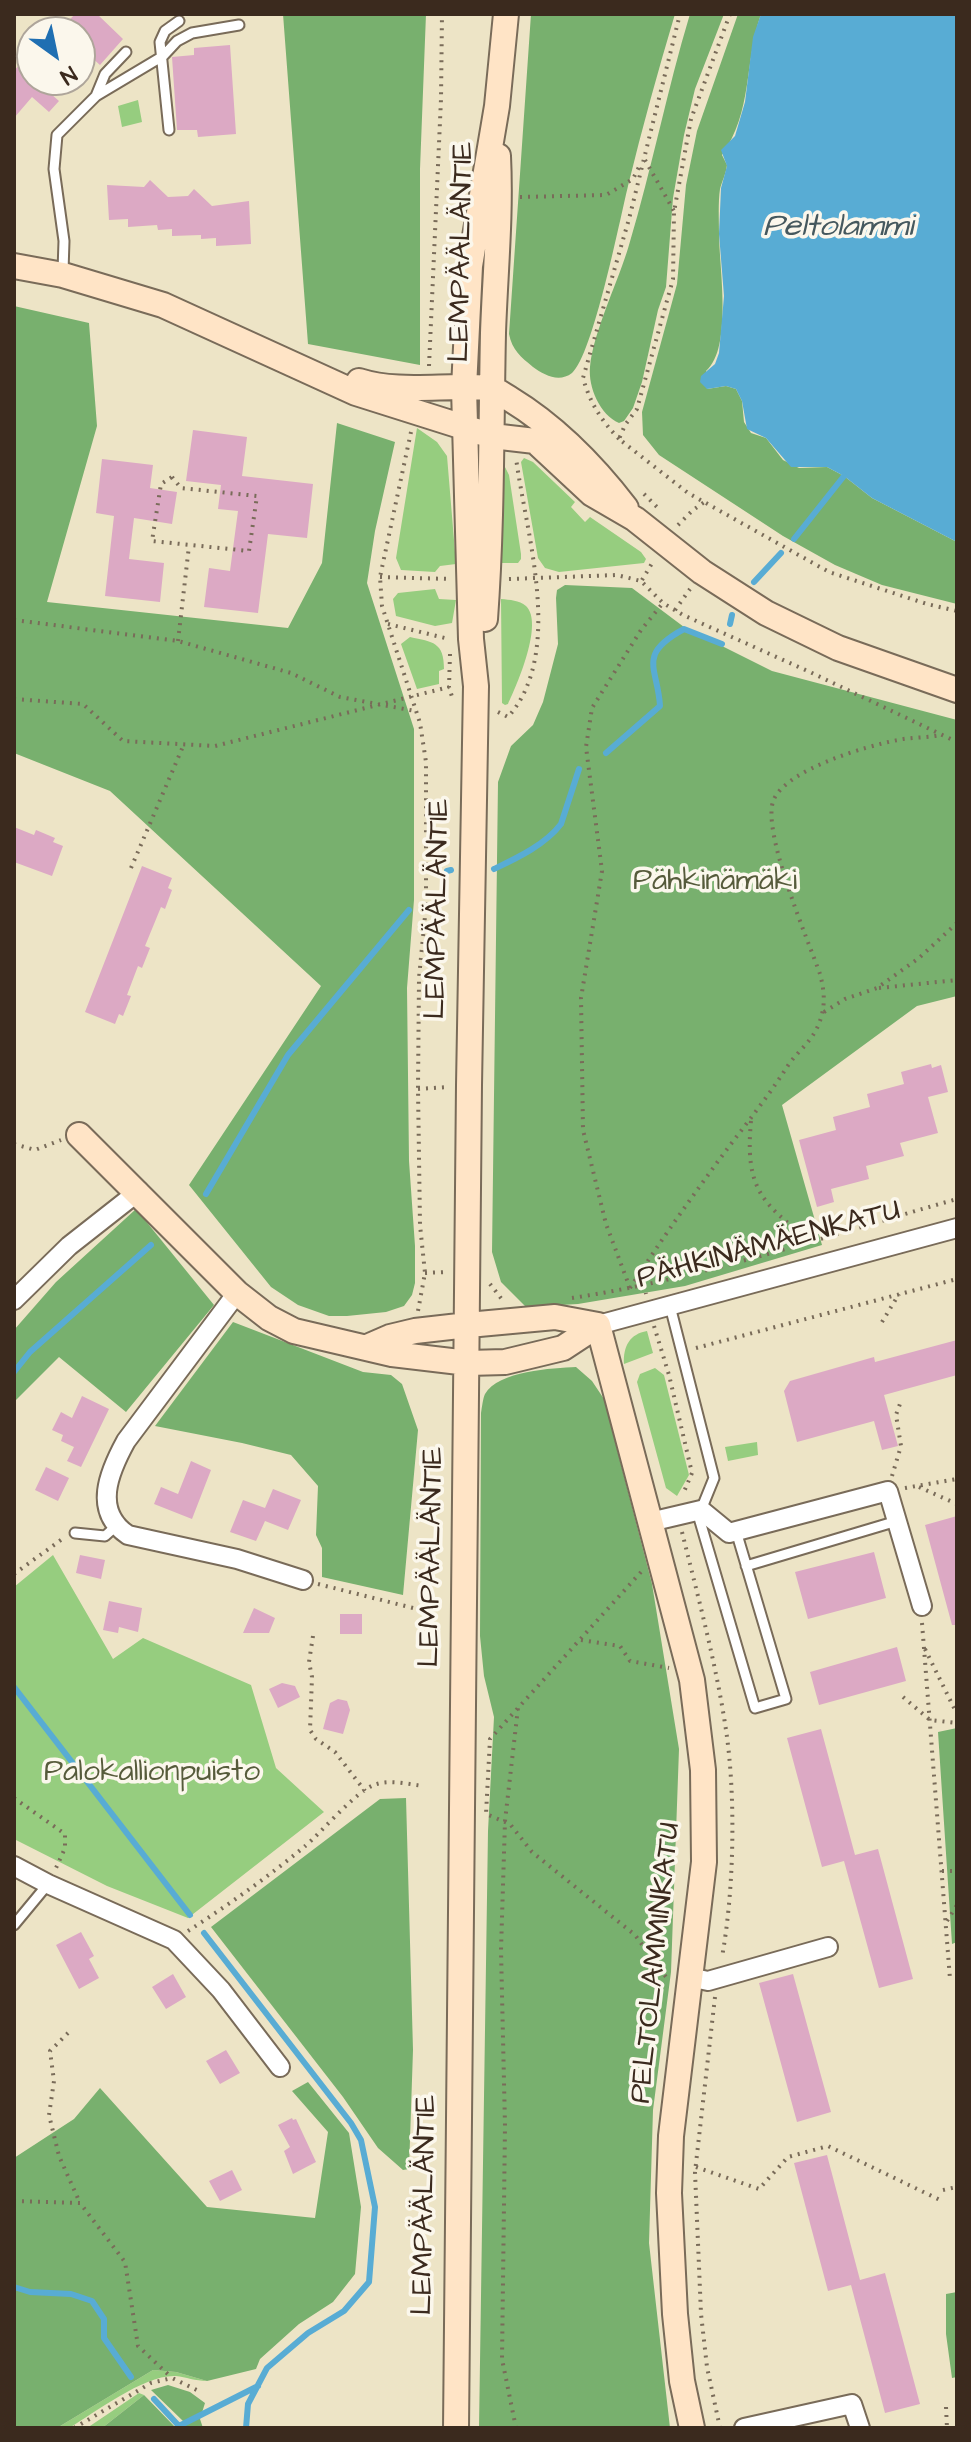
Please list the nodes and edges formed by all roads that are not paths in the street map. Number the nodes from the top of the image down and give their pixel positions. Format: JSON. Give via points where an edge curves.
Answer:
{"nodes":[{"id":1,"x":506,"y":14,"type":"edge"},
{"id":2,"x":179,"y":21,"type":"dead end"},
{"id":3,"x":239,"y":25,"type":"dead end"},
{"id":4,"x":126,"y":52,"type":"dead end"},
{"id":5,"x":163,"y":56,"type":"junction"},
{"id":6,"x":96,"y":96,"type":"junction"},
{"id":7,"x":497,"y":106,"type":"junction"},
{"id":8,"x":169,"y":130,"type":"dead end"},
{"id":9,"x":14,"y":266,"type":"edge"},
{"id":10,"x":63,"y":275,"type":"junction"},
{"id":11,"x":329,"y":379,"type":"junction"},
{"id":12,"x":464,"y":388,"type":"junction"},
{"id":13,"x":492,"y":388,"type":"junction"},
{"id":14,"x":465,"y":428,"type":"junction"},
{"id":15,"x":492,"y":436,"type":"junction"},
{"id":16,"x":635,"y":519,"type":"junction"},
{"id":17,"x":476,"y":686,"type":"junction"},
{"id":18,"x":957,"y":690,"type":"edge"},
{"id":19,"x":79,"y":1135,"type":"road end"},
{"id":20,"x":139,"y":1191,"type":"junction"},
{"id":21,"x":957,"y":1228,"type":"edge"},
{"id":22,"x":237,"y":1293,"type":"junction"},
{"id":23,"x":14,"y":1300,"type":"edge"},
{"id":24,"x":670,"y":1306,"type":"junction"},
{"id":25,"x":468,"y":1325,"type":"junction"},
{"id":26,"x":598,"y":1325,"type":"junction"},
{"id":27,"x":367,"y":1347,"type":"junction"},
{"id":28,"x":468,"y":1363,"type":"junction"},
{"id":29,"x":699,"y":1510,"type":"junction"},
{"id":30,"x":897,"y":1521,"type":"junction"},
{"id":31,"x":650,"y":1522,"type":"junction"},
{"id":32,"x":115,"y":1527,"type":"junction"},
{"id":33,"x":736,"y":1531,"type":"junction"},
{"id":34,"x":75,"y":1533,"type":"road end"},
{"id":35,"x":746,"y":1566,"type":"junction"},
{"id":36,"x":303,"y":1580,"type":"road end"},
{"id":37,"x":922,"y":1606,"type":"road end"},
{"id":38,"x":14,"y":1866,"type":"edge"},
{"id":39,"x":48,"y":1884,"type":"junction"},
{"id":40,"x":14,"y":1925,"type":"edge"},
{"id":41,"x":828,"y":1947,"type":"dead end"},
{"id":42,"x":688,"y":1988,"type":"junction"},
{"id":43,"x":280,"y":2067,"type":"dead end"},
{"id":44,"x":456,"y":2428,"type":"edge"},
{"id":45,"x":692,"y":2428,"type":"edge"},
{"id":46,"x":744,"y":2428,"type":"edge"},
{"id":47,"x":860,"y":2428,"type":"edge"}],
"edges":[{"from":1,"to":7,"type":"main road","name":"LEMPÄÄLÄNTIE"},
{"from":2,"to":5,"type":"lane","via":[[165,31],[160,42]]},
{"from":3,"to":5,"type":"lane","via":[[192,33]]},
{"from":4,"to":6,"type":"lane","via":[[105,74]]},
{"from":5,"to":6,"type":"lane"},
{"from":5,"to":8,"type":"lane"},
{"from":6,"to":10,"type":"lane","via":[[57,135],[54,149]]},
{"from":7,"to":12,"type":"main road","name":"LEMPÄÄLÄNTIE","via":[[470,266]]},
{"from":7,"to":13,"type":"main road","name":"LEMPÄÄLÄNTIE","via":[[500,196]]},
{"from":9,"to":10,"type":"main road"},
{"from":10,"to":11,"type":"main road","via":[[163,305]]},
{"from":11,"to":12,"type":"main road","via":[[354,379],[378,387]]},
{"from":11,"to":14,"type":"main road","via":[[356,393]]},
{"from":12,"to":13,"type":"main road"},
{"from":12,"to":14,"type":"main road","name":"LEMPÄÄLÄNTIE"},
{"from":13,"to":15,"type":"main road","name":"LEMPÄÄLÄNTIE"},
{"from":13,"to":16,"type":"main road","via":[[558,434]]},
{"from":14,"to":15,"type":"main road"},
{"from":14,"to":17,"type":"main road","name":"LEMPÄÄLÄNTIE"},
{"from":15,"to":16,"type":"main road","via":[[535,441],[592,494]]},
{"from":15,"to":17,"type":"main road","name":"LEMPÄÄLÄNTIE","via":[[490,559]]},
{"from":16,"to":18,"type":"main road","via":[[702,572],[766,613],[838,648]]},
{"from":17,"to":25,"type":"main road","name":"LEMPÄÄLÄNTIE"},
{"from":19,"to":20,"type":"main road","name":"PÄHKINÄMÄENKATU"},
{"from":20,"to":22,"type":"main road","name":"PÄHKINÄMÄENKATU"},
{"from":20,"to":23,"type":"street","via":[[69,1246]]},
{"from":21,"to":24,"type":"street","name":"PÄHKINÄMÄENKATU"},
{"from":22,"to":27,"type":"main road","name":"PÄHKINÄMÄENKATU","via":[[294,1331]]},
{"from":22,"to":32,"type":"street","via":[[126,1441],[113,1466],[107,1500]]},
{"from":24,"to":26,"type":"street","name":"PÄHKINÄMÄENKATU"},
{"from":24,"to":29,"type":"lane","via":[[714,1478]]},
{"from":25,"to":26,"type":"main road","name":"PÄHKINÄMÄENKATU","via":[[555,1317]]},
{"from":25,"to":27,"type":"main road","name":"PÄHKINÄMÄENKATU","via":[[415,1331]]},
{"from":25,"to":28,"type":"main road","name":"LEMPÄÄLÄNTIE"},
{"from":26,"to":28,"type":"main road","name":"PÄHKINÄMÄENKATU","via":[[563,1348],[505,1362]]},
{"from":26,"to":31,"type":"main road","name":"PELTOLAMMINKATU"},
{"from":27,"to":28,"type":"main road","name":"PÄHKINÄMÄENKATU"},
{"from":28,"to":44,"type":"main road","name":"LEMPÄÄLÄNTIE"},
{"from":29,"to":31,"type":"street"},
{"from":29,"to":33,"type":"street","via":[[729,1533]]},
{"from":29,"to":35,"type":"lane","via":[[755,1708],[786,1699]]},
{"from":30,"to":33,"type":"street","via":[[888,1491]]},
{"from":30,"to":35,"type":"lane"},
{"from":30,"to":37,"type":"street"},
{"from":31,"to":42,"type":"main road","name":"PELTOLAMMINKATU","via":[[690,1672],[705,1803],[704,1862]]},
{"from":32,"to":34,"type":"lane","via":[[105,1536]]},
{"from":32,"to":36,"type":"street","via":[[142,1540],[237,1559]]},
{"from":33,"to":35,"type":"lane"},
{"from":38,"to":39,"type":"street"},
{"from":39,"to":40,"type":"lane"},
{"from":39,"to":43,"type":"street","via":[[174,1940],[221,1990]]},
{"from":41,"to":42,"type":"street"},
{"from":42,"to":45,"type":"main road","name":"PELTOLAMMINKATU","via":[[669,2193],[675,2314]]},
{"from":46,"to":47,"type":"street","via":[[852,2404]]}]}
